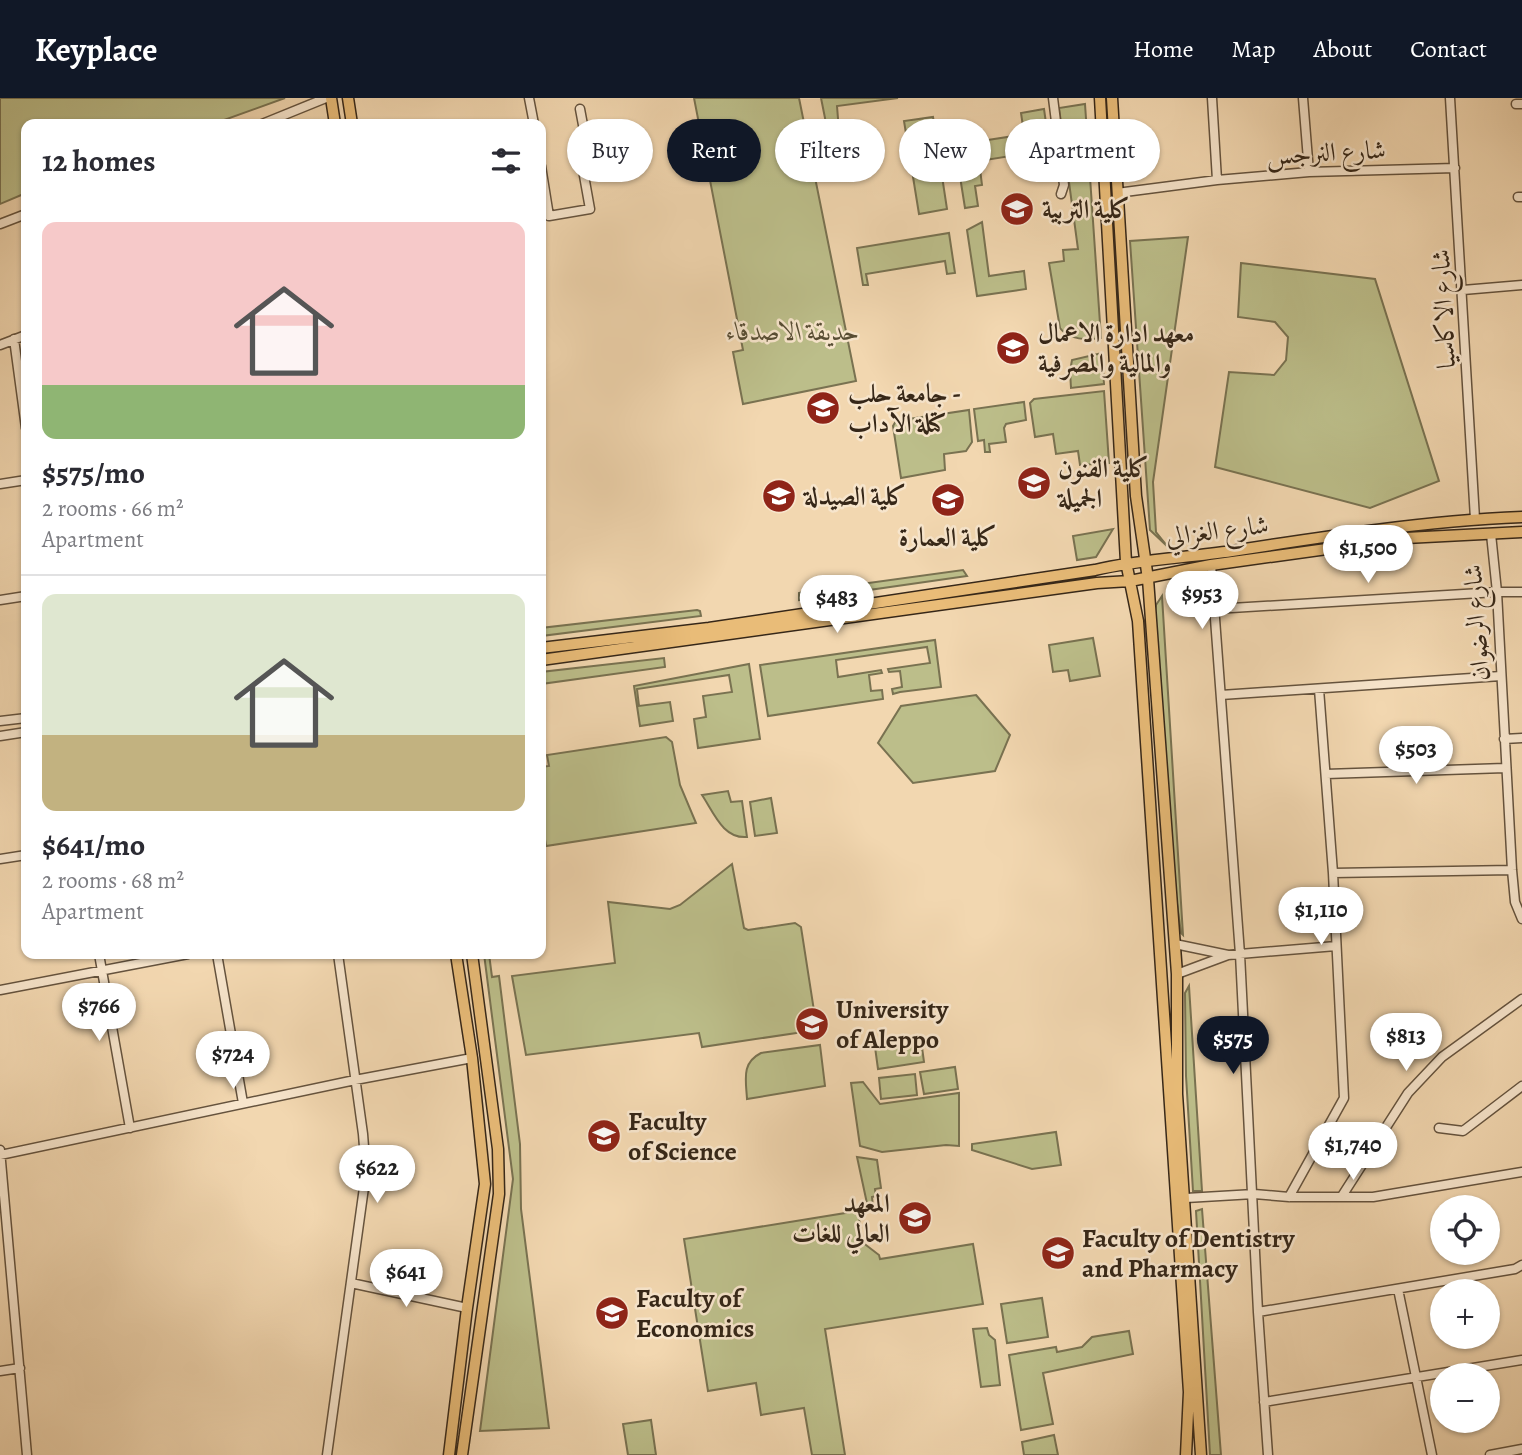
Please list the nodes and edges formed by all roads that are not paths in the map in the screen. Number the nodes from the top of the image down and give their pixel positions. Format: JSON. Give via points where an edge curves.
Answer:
{"nodes":[{"id":1,"x":326,"y":98,"type":"edge"},
{"id":2,"x":331,"y":98,"type":"edge"},
{"id":3,"x":348,"y":98,"type":"edge"},
{"id":4,"x":529,"y":98,"type":"edge"},
{"id":5,"x":1053,"y":98,"type":"edge"},
{"id":6,"x":1100,"y":98,"type":"edge"},
{"id":7,"x":1112,"y":98,"type":"edge"},
{"id":8,"x":1212,"y":98,"type":"edge"},
{"id":9,"x":1303,"y":98,"type":"edge"},
{"id":10,"x":1450,"y":98,"type":"edge"},
{"id":11,"x":580,"y":109,"type":"dead end"},
{"id":12,"x":274,"y":119,"type":"edge"},
{"id":13,"x":334,"y":119,"type":"edge"},
{"id":14,"x":351,"y":119,"type":"edge"},
{"id":15,"x":533,"y":119,"type":"edge"},
{"id":16,"x":1455,"y":168,"type":"junction"},
{"id":17,"x":1309,"y":172,"type":"junction"},
{"id":18,"x":1217,"y":180,"type":"junction"},
{"id":19,"x":1061,"y":194,"type":"dead end"},
{"id":20,"x":1117,"y":194,"type":"junction"},
{"id":21,"x":546,"y":197,"type":"edge"},
{"id":22,"x":21,"y":216,"type":"edge"},
{"id":23,"x":0,"y":224,"type":"edge"},
{"id":24,"x":1522,"y":285,"type":"edge"},
{"id":25,"x":1463,"y":290,"type":"junction"},
{"id":26,"x":21,"y":337,"type":"edge"},
{"id":27,"x":14,"y":339,"type":"junction"},
{"id":28,"x":0,"y":345,"type":"edge"},
{"id":29,"x":21,"y":391,"type":"edge"},
{"id":30,"x":21,"y":481,"type":"edge"},
{"id":31,"x":0,"y":484,"type":"edge"},
{"id":32,"x":1522,"y":517,"type":"edge"},
{"id":33,"x":1475,"y":519,"type":"junction"},
{"id":34,"x":1522,"y":532,"type":"edge"},
{"id":35,"x":1491,"y":534,"type":"junction"},
{"id":36,"x":1145,"y":559,"type":"junction"},
{"id":37,"x":1126,"y":562,"type":"junction"},
{"id":38,"x":1211,"y":565,"type":"junction"},
{"id":39,"x":1147,"y":579,"type":"junction"},
{"id":40,"x":1130,"y":581,"type":"junction"},
{"id":41,"x":1497,"y":592,"type":"junction"},
{"id":42,"x":1522,"y":592,"type":"edge"},
{"id":43,"x":21,"y":597,"type":"edge"},
{"id":44,"x":0,"y":600,"type":"edge"},
{"id":45,"x":1215,"y":609,"type":"junction"},
{"id":46,"x":546,"y":647,"type":"edge"},
{"id":47,"x":546,"y":659,"type":"edge"},
{"id":48,"x":1502,"y":676,"type":"junction"},
{"id":49,"x":1319,"y":689,"type":"junction"},
{"id":50,"x":1221,"y":695,"type":"junction"},
{"id":51,"x":21,"y":719,"type":"edge"},
{"id":52,"x":0,"y":721,"type":"edge"},
{"id":53,"x":21,"y":733,"type":"edge"},
{"id":54,"x":0,"y":736,"type":"edge"},
{"id":55,"x":1522,"y":737,"type":"edge"},
{"id":56,"x":1504,"y":739,"type":"junction"},
{"id":57,"x":1505,"y":768,"type":"junction"},
{"id":58,"x":1326,"y":775,"type":"junction"},
{"id":59,"x":21,"y":856,"type":"edge"},
{"id":60,"x":0,"y":859,"type":"edge"},
{"id":61,"x":1512,"y":870,"type":"junction"},
{"id":62,"x":1333,"y":873,"type":"junction"},
{"id":63,"x":1521,"y":915,"type":"edge"},
{"id":64,"x":1175,"y":944,"type":"junction"},
{"id":65,"x":1336,"y":946,"type":"junction"},
{"id":66,"x":1240,"y":954,"type":"junction"},
{"id":67,"x":1228,"y":955,"type":"junction"},
{"id":68,"x":100,"y":959,"type":"edge"},
{"id":69,"x":162,"y":959,"type":"edge"},
{"id":70,"x":218,"y":959,"type":"edge"},
{"id":71,"x":339,"y":959,"type":"edge"},
{"id":72,"x":456,"y":959,"type":"edge"},
{"id":73,"x":473,"y":959,"type":"edge"},
{"id":74,"x":101,"y":971,"type":"junction"},
{"id":75,"x":474,"y":971,"type":"junction"},
{"id":76,"x":458,"y":974,"type":"junction"},
{"id":77,"x":1177,"y":974,"type":"junction"},
{"id":78,"x":0,"y":990,"type":"edge"},
{"id":79,"x":1522,"y":999,"type":"edge"},
{"id":80,"x":472,"y":1058,"type":"junction"},
{"id":81,"x":355,"y":1080,"type":"junction"},
{"id":82,"x":1522,"y":1086,"type":"edge"},
{"id":83,"x":243,"y":1103,"type":"junction"},
{"id":84,"x":130,"y":1128,"type":"junction"},
{"id":85,"x":1438,"y":1128,"type":"dead end"},
{"id":86,"x":0,"y":1153,"type":"edge"},
{"id":87,"x":1522,"y":1172,"type":"edge"},
{"id":88,"x":1254,"y":1194,"type":"junction"},
{"id":89,"x":1342,"y":1196,"type":"junction"},
{"id":90,"x":1289,"y":1197,"type":"junction"},
{"id":91,"x":1186,"y":1198,"type":"junction"},
{"id":92,"x":1518,"y":1267,"type":"edge"},
{"id":93,"x":1522,"y":1279,"type":"edge"},
{"id":94,"x":351,"y":1283,"type":"junction"},
{"id":95,"x":1398,"y":1289,"type":"junction"},
{"id":96,"x":467,"y":1308,"type":"junction"},
{"id":97,"x":1258,"y":1312,"type":"junction"},
{"id":98,"x":1522,"y":1360,"type":"edge"},
{"id":99,"x":20,"y":1368,"type":"junction"},
{"id":100,"x":0,"y":1371,"type":"edge"},
{"id":101,"x":1415,"y":1377,"type":"junction"},
{"id":102,"x":1264,"y":1402,"type":"junction"},
{"id":103,"x":1522,"y":1449,"type":"edge"},
{"id":104,"x":27,"y":1455,"type":"edge"},
{"id":105,"x":327,"y":1455,"type":"edge"},
{"id":106,"x":449,"y":1455,"type":"edge"},
{"id":107,"x":463,"y":1455,"type":"edge"},
{"id":108,"x":1186,"y":1455,"type":"edge"},
{"id":109,"x":1201,"y":1455,"type":"edge"},
{"id":110,"x":1268,"y":1455,"type":"edge"},
{"id":111,"x":1432,"y":1455,"type":"edge"},
{"id":112,"x":1490,"y":1455,"type":"edge"}],
"edges":[{"from":1,"to":12,"type":"street"},
{"from":2,"to":13,"type":"main road"},
{"from":3,"to":14,"type":"main road"},
{"from":4,"to":15,"type":"street"},
{"from":5,"to":19,"type":"street","via":[[1064,185]]},
{"from":6,"to":37,"type":"main road"},
{"from":7,"to":20,"type":"main road"},
{"from":8,"to":18,"type":"street"},
{"from":9,"to":17,"type":"street"},
{"from":10,"to":16,"type":"street","name":"شارع الاكاسيا"},
{"from":11,"to":21,"type":"street","via":[[589,157],[583,170],[590,209],[549,216]]},
{"from":16,"to":17,"type":"street","name":"شارع النرجس"},
{"from":16,"to":25,"type":"street","name":"شارع الاكاسيا"},
{"from":17,"to":18,"type":"street","name":"شارع النرجس"},
{"from":18,"to":20,"type":"street","name":"شارع النرجس"},
{"from":20,"to":36,"type":"main road","via":[[1136,496]]},
{"from":22,"to":23,"type":"street"},
{"from":24,"to":25,"type":"street"},
{"from":25,"to":33,"type":"street","name":"شارع الاكاسيا"},
{"from":26,"to":27,"type":"street"},
{"from":27,"to":28,"type":"street"},
{"from":27,"to":29,"type":"street"},
{"from":30,"to":31,"type":"street"},
{"from":32,"to":33,"type":"main road","name":"شارع الغزالي"},
{"from":33,"to":36,"type":"main road","name":"شارع الغزالي"},
{"from":34,"to":35,"type":"main road","name":"شارع الغزالي"},
{"from":35,"to":38,"type":"main road","name":"شارع الغزالي","via":[[1406,538]]},
{"from":35,"to":41,"type":"street","name":"شارع الرضوان"},
{"from":36,"to":37,"type":"main road","name":"شارع الغزالي"},
{"from":36,"to":39,"type":"main road"},
{"from":37,"to":40,"type":"main road"},
{"from":37,"to":46,"type":"main road","name":"شارع الغزالي","via":[[709,628]]},
{"from":38,"to":39,"type":"main road","name":"شارع الغزالي"},
{"from":38,"to":45,"type":"street"},
{"from":39,"to":40,"type":"main road","name":"شارع الغزالي"},
{"from":39,"to":64,"type":"main road"},
{"from":40,"to":47,"type":"main road","name":"شارع الغزالي"},
{"from":40,"to":108,"type":"main road","via":[[1138,621],[1189,1378]]},
{"from":41,"to":42,"type":"street"},
{"from":41,"to":45,"type":"street"},
{"from":41,"to":48,"type":"street","name":"شارع الرضوان"},
{"from":43,"to":44,"type":"street"},
{"from":45,"to":50,"type":"street"},
{"from":48,"to":49,"type":"street"},
{"from":48,"to":56,"type":"street","name":"شارع الرضوان"},
{"from":49,"to":50,"type":"street"},
{"from":49,"to":58,"type":"street"},
{"from":50,"to":66,"type":"street"},
{"from":51,"to":52,"type":"street"},
{"from":53,"to":54,"type":"street"},
{"from":55,"to":56,"type":"street"},
{"from":56,"to":57,"type":"street","name":"شارع الرضوان"},
{"from":57,"to":58,"type":"street"},
{"from":57,"to":61,"type":"street","name":"شارع الرضوان"},
{"from":58,"to":62,"type":"street"},
{"from":59,"to":60,"type":"street"},
{"from":61,"to":62,"type":"street"},
{"from":61,"to":63,"type":"street","name":"شارع الرضوان"},
{"from":62,"to":65,"type":"street"},
{"from":64,"to":67,"type":"street"},
{"from":64,"to":77,"type":"main road"},
{"from":65,"to":66,"type":"street"},
{"from":65,"to":90,"type":"street","via":[[1343,1098]]},
{"from":66,"to":67,"type":"street"},
{"from":66,"to":88,"type":"street"},
{"from":67,"to":77,"type":"street"},
{"from":68,"to":74,"type":"street"},
{"from":69,"to":74,"type":"street"},
{"from":70,"to":83,"type":"street"},
{"from":71,"to":81,"type":"street"},
{"from":72,"to":76,"type":"main road"},
{"from":73,"to":75,"type":"main road"},
{"from":74,"to":78,"type":"street"},
{"from":74,"to":84,"type":"street"},
{"from":75,"to":76,"type":"main road"},
{"from":75,"to":107,"type":"main road","via":[[498,1149],[499,1194]]},
{"from":76,"to":80,"type":"main road"},
{"from":77,"to":91,"type":"main road","via":[[1177,1094]]},
{"from":79,"to":89,"type":"street","via":[[1442,1057],[1408,1093]]},
{"from":80,"to":81,"type":"street"},
{"from":80,"to":96,"type":"main road","via":[[485,1184]]},
{"from":81,"to":83,"type":"street"},
{"from":81,"to":94,"type":"street","via":[[366,1173]]},
{"from":82,"to":85,"type":"street","via":[[1463,1132]]},
{"from":83,"to":84,"type":"street"},
{"from":84,"to":86,"type":"street"},
{"from":86,"to":99,"type":"street"},
{"from":87,"to":89,"type":"street","via":[[1373,1197]]},
{"from":88,"to":90,"type":"street"},
{"from":88,"to":91,"type":"street"},
{"from":88,"to":97,"type":"street"},
{"from":89,"to":90,"type":"street"},
{"from":91,"to":109,"type":"main road"},
{"from":92,"to":93,"type":"street"},
{"from":92,"to":95,"type":"street"},
{"from":94,"to":96,"type":"street"},
{"from":94,"to":105,"type":"street"},
{"from":95,"to":97,"type":"street"},
{"from":95,"to":101,"type":"street"},
{"from":96,"to":106,"type":"main road"},
{"from":97,"to":102,"type":"street"},
{"from":98,"to":101,"type":"street"},
{"from":99,"to":100,"type":"street"},
{"from":99,"to":104,"type":"street"},
{"from":101,"to":102,"type":"street"},
{"from":101,"to":111,"type":"street"},
{"from":102,"to":110,"type":"street"},
{"from":103,"to":112,"type":"street"}]}
